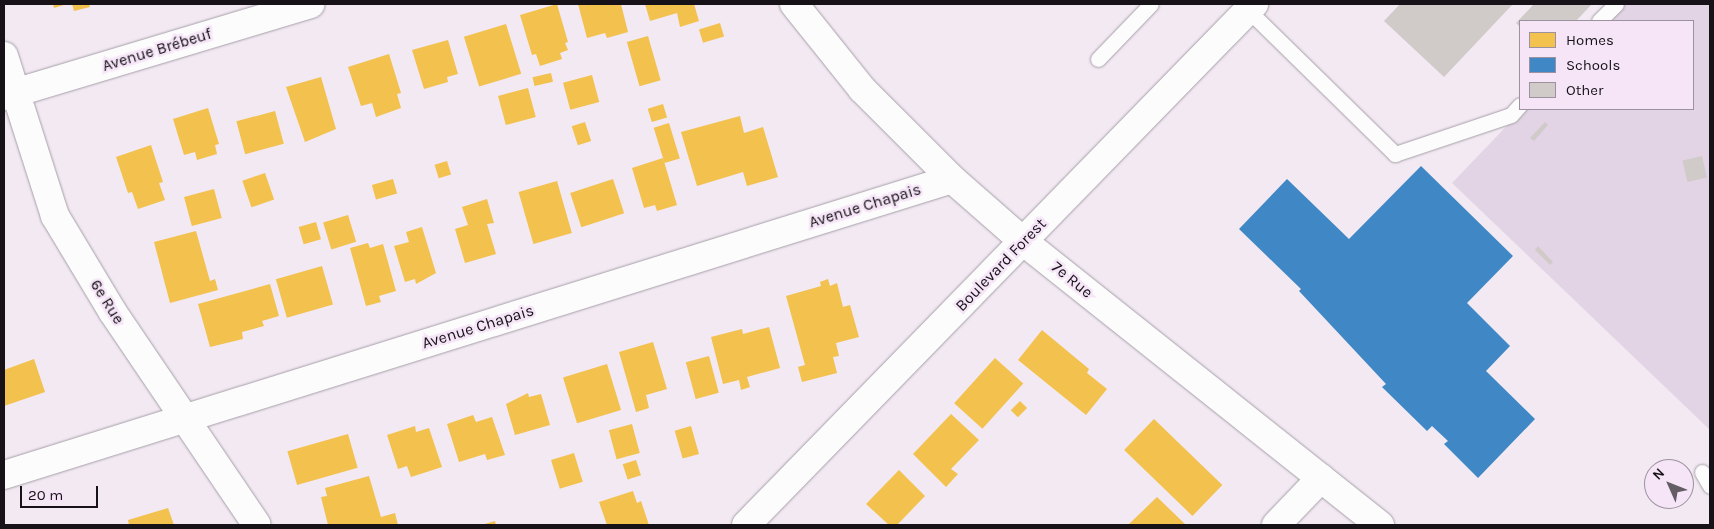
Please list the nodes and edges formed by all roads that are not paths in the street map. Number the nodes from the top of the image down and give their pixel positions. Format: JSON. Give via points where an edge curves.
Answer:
{"nodes":[{"id":1,"x":311,"y":4,"type":"edge"},
{"id":2,"x":794,"y":4,"type":"edge"},
{"id":3,"x":1151,"y":4,"type":"edge"},
{"id":4,"x":1616,"y":4,"type":"edge"},
{"id":5,"x":1251,"y":7,"type":"edge"},
{"id":6,"x":1600,"y":20,"type":"edge"},
{"id":7,"x":4,"y":56,"type":"edge"},
{"id":8,"x":1098,"y":60,"type":"dead end"},
{"id":9,"x":9,"y":94,"type":"edge"},
{"id":10,"x":1519,"y":106,"type":"edge"},
{"id":11,"x":952,"y":179,"type":"junction"},
{"id":12,"x":1024,"y":242,"type":"junction"},
{"id":13,"x":184,"y":420,"type":"junction"},
{"id":14,"x":1702,"y":472,"type":"dead end"},
{"id":15,"x":4,"y":475,"type":"edge"},
{"id":16,"x":1321,"y":478,"type":"junction"},
{"id":17,"x":1710,"y":486,"type":"edge"},
{"id":18,"x":1375,"y":524,"type":"edge"},
{"id":19,"x":257,"y":525,"type":"edge"},
{"id":20,"x":746,"y":525,"type":"edge"},
{"id":21,"x":1276,"y":525,"type":"edge"}],
"edges":[{"from":1,"to":9,"type":"street","name":"Avenue Brébeuf"},
{"from":2,"to":11,"type":"street","name":"7e Rue","via":[[862,89]]},
{"from":3,"to":8,"type":"lane"},
{"from":4,"to":6,"type":"lane"},
{"from":5,"to":10,"type":"lane","via":[[1395,154],[1511,115]]},
{"from":5,"to":12,"type":"street","name":"Boulevard Forest"},
{"from":7,"to":9,"type":"street","name":"6e Rue"},
{"from":9,"to":13,"type":"street","name":"6e Rue","via":[[55,216],[112,311]]},
{"from":11,"to":12,"type":"street","name":"7e Rue"},
{"from":11,"to":13,"type":"street","name":"Avenue Chapais"},
{"from":12,"to":16,"type":"street","name":"7e Rue"},
{"from":12,"to":20,"type":"street","name":"Boulevard Forest"},
{"from":13,"to":15,"type":"street","name":"Avenue Chapais"},
{"from":13,"to":19,"type":"street","name":"6e Rue"},
{"from":14,"to":17,"type":"lane"},
{"from":16,"to":18,"type":"street","name":"7e Rue"},
{"from":16,"to":21,"type":"street"}]}
